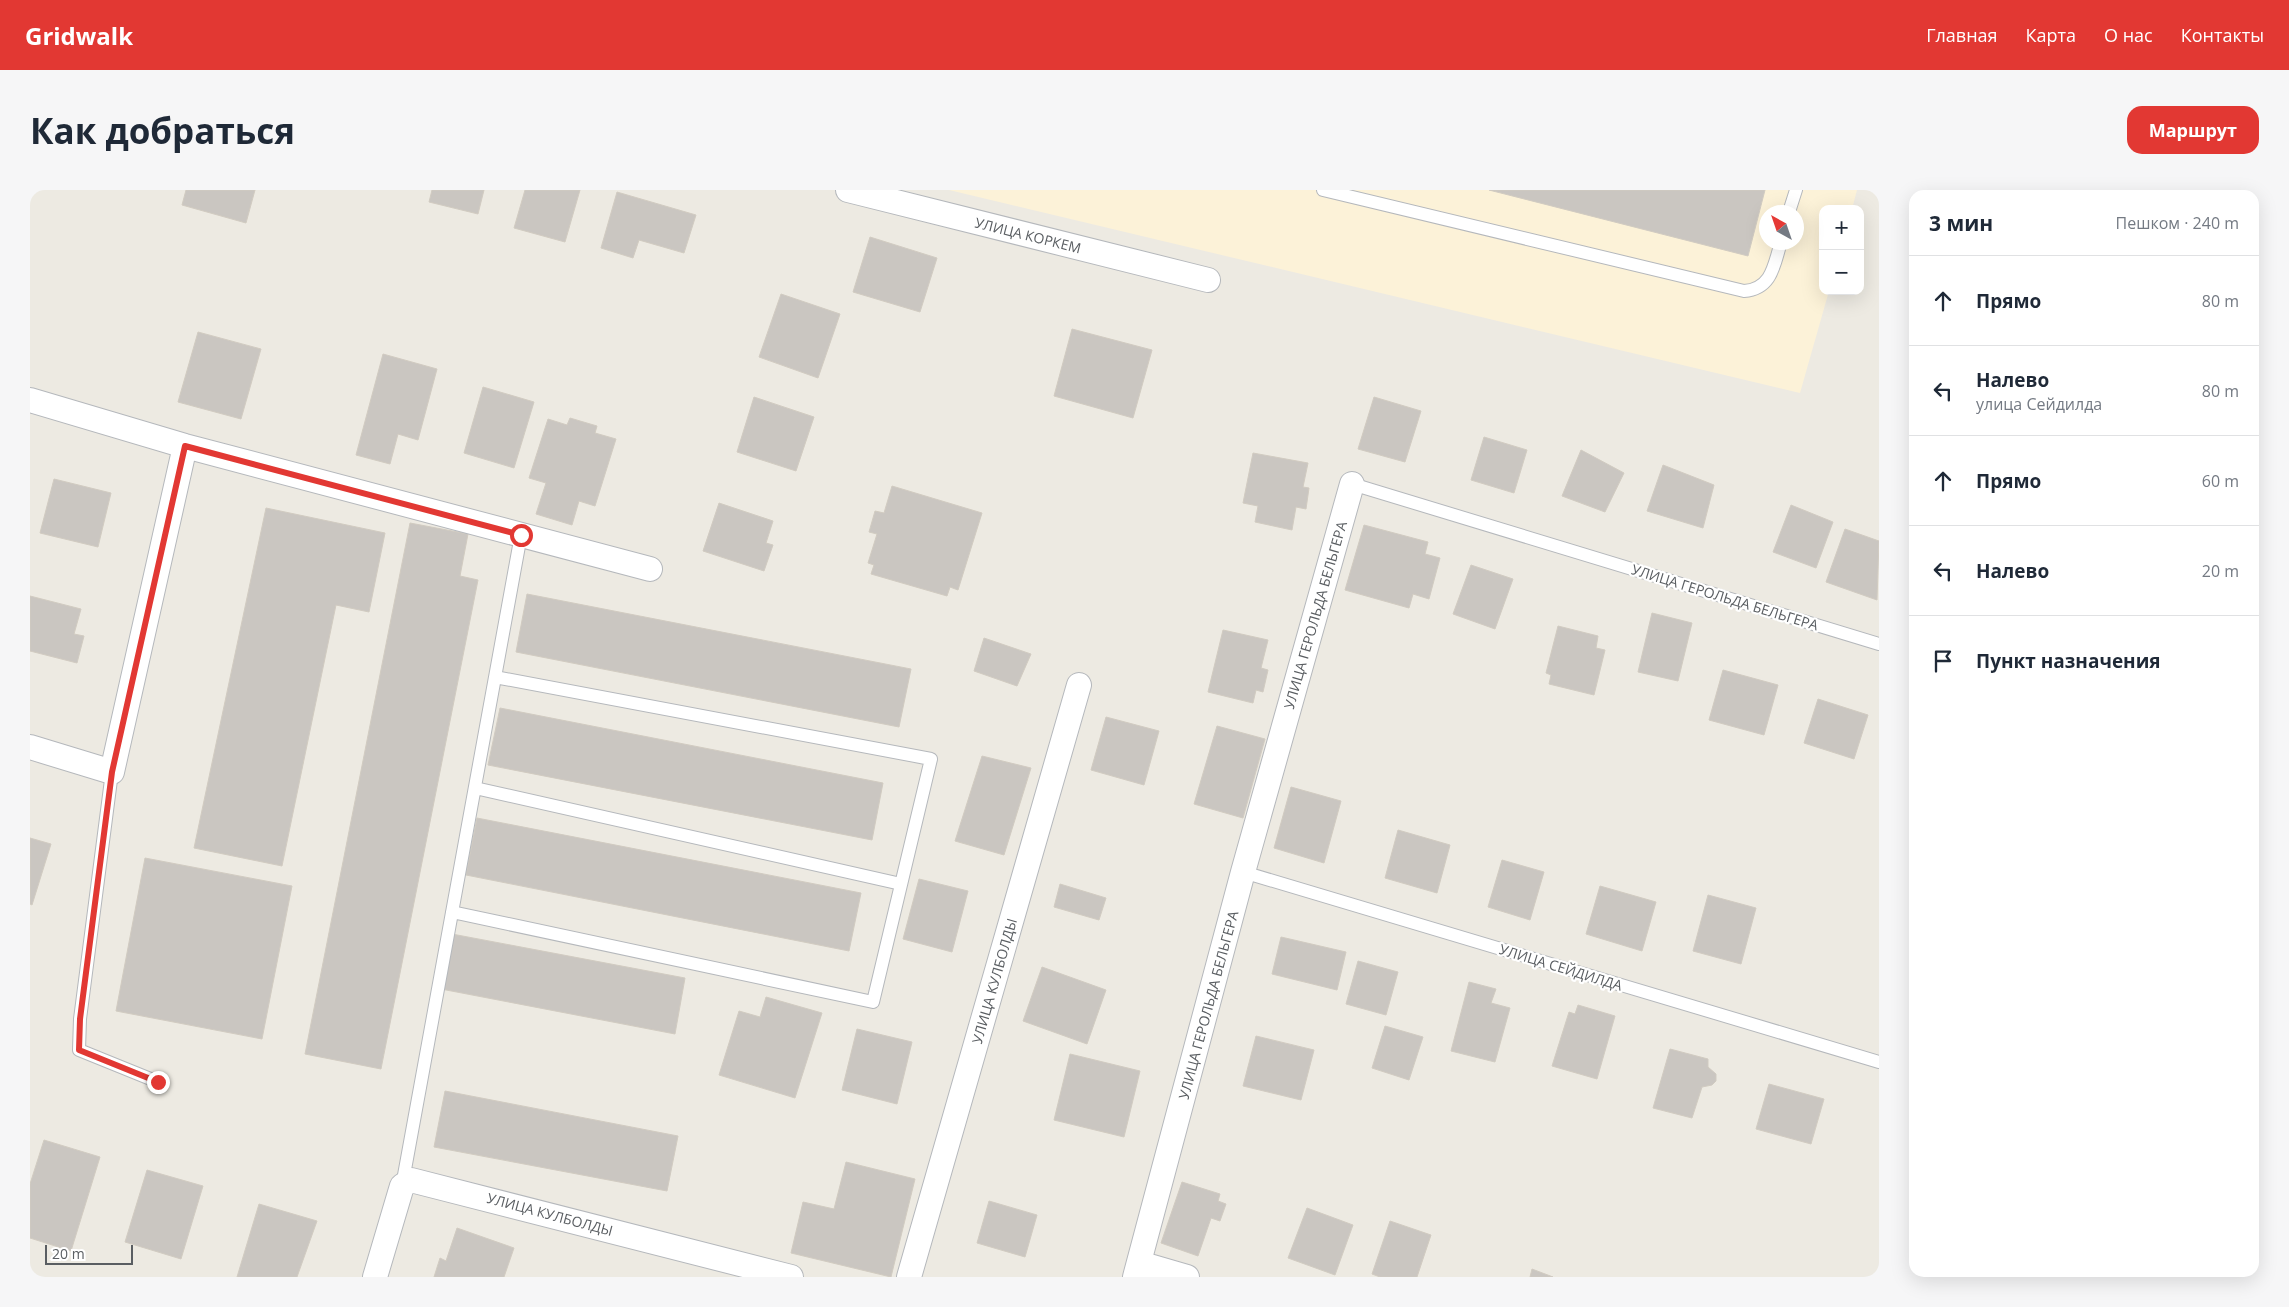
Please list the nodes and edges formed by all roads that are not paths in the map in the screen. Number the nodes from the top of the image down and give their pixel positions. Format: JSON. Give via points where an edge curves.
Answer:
{"nodes":[{"id":1,"x":848,"y":190,"type":"edge"},
{"id":2,"x":1323,"y":190,"type":"edge"},
{"id":3,"x":1796,"y":190,"type":"edge"},
{"id":4,"x":1791,"y":205,"type":"edge"},
{"id":5,"x":1779,"y":250,"type":"edge"},
{"id":6,"x":1208,"y":280,"type":"dead end"},
{"id":7,"x":30,"y":400,"type":"edge"},
{"id":8,"x":185,"y":446,"type":"junction"},
{"id":9,"x":1352,"y":484,"type":"joint"},
{"id":10,"x":521,"y":535,"type":"junction"},
{"id":11,"x":650,"y":569,"type":"dead end"},
{"id":12,"x":1879,"y":644,"type":"edge"},
{"id":13,"x":495,"y":677,"type":"junction"},
{"id":14,"x":1079,"y":685,"type":"dead end"},
{"id":15,"x":30,"y":747,"type":"edge"},
{"id":16,"x":112,"y":772,"type":"junction"},
{"id":17,"x":475,"y":788,"type":"junction"},
{"id":18,"x":1243,"y":872,"type":"junction"},
{"id":19,"x":901,"y":884,"type":"junction"},
{"id":20,"x":452,"y":912,"type":"junction"},
{"id":21,"x":1879,"y":1062,"type":"edge"},
{"id":22,"x":158,"y":1082,"type":"dead end"},
{"id":23,"x":402,"y":1186,"type":"junction"},
{"id":24,"x":1137,"y":1270,"type":"edge"},
{"id":25,"x":375,"y":1277,"type":"edge"},
{"id":26,"x":791,"y":1277,"type":"edge"},
{"id":27,"x":910,"y":1277,"type":"edge"},
{"id":28,"x":1187,"y":1277,"type":"edge"}],
"edges":[{"from":1,"to":6,"type":"street","name":"УЛИЦА КОРКЕМ"},
{"from":2,"to":5,"type":"lane","via":[[1744,292],[1759,287],[1771,277]]},
{"from":3,"to":4,"type":"lane"},
{"from":7,"to":8,"type":"street"},
{"from":8,"to":10,"type":"street"},
{"from":8,"to":16,"type":"street"},
{"from":9,"to":12,"type":"lane","name":"УЛИЦА ГЕРОЛЬДА БЕЛЬГЕРА"},
{"from":9,"to":18,"type":"street","name":"УЛИЦА ГЕРОЛЬДА БЕЛЬГЕРА"},
{"from":10,"to":11,"type":"street"},
{"from":10,"to":13,"type":"lane"},
{"from":13,"to":17,"type":"lane"},
{"from":13,"to":19,"type":"lane","via":[[931,759]]},
{"from":14,"to":27,"type":"street","name":"УЛИЦА КУЛБОЛДЫ"},
{"from":15,"to":16,"type":"street"},
{"from":16,"to":22,"type":"lane","via":[[80,1019],[79,1050]]},
{"from":17,"to":19,"type":"lane"},
{"from":17,"to":20,"type":"lane"},
{"from":18,"to":21,"type":"lane","name":"УЛИЦА СЕЙДИЛДА"},
{"from":18,"to":24,"type":"street","name":"УЛИЦА ГЕРОЛЬДА БЕЛЬГЕРА"},
{"from":19,"to":20,"type":"lane","via":[[873,1002]]},
{"from":20,"to":23,"type":"lane"},
{"from":23,"to":25,"type":"street"},
{"from":23,"to":26,"type":"street","name":"УЛИЦА КУЛБОЛДЫ","via":[[411,1180],[419,1181]]},
{"from":24,"to":28,"type":"street"}]}
